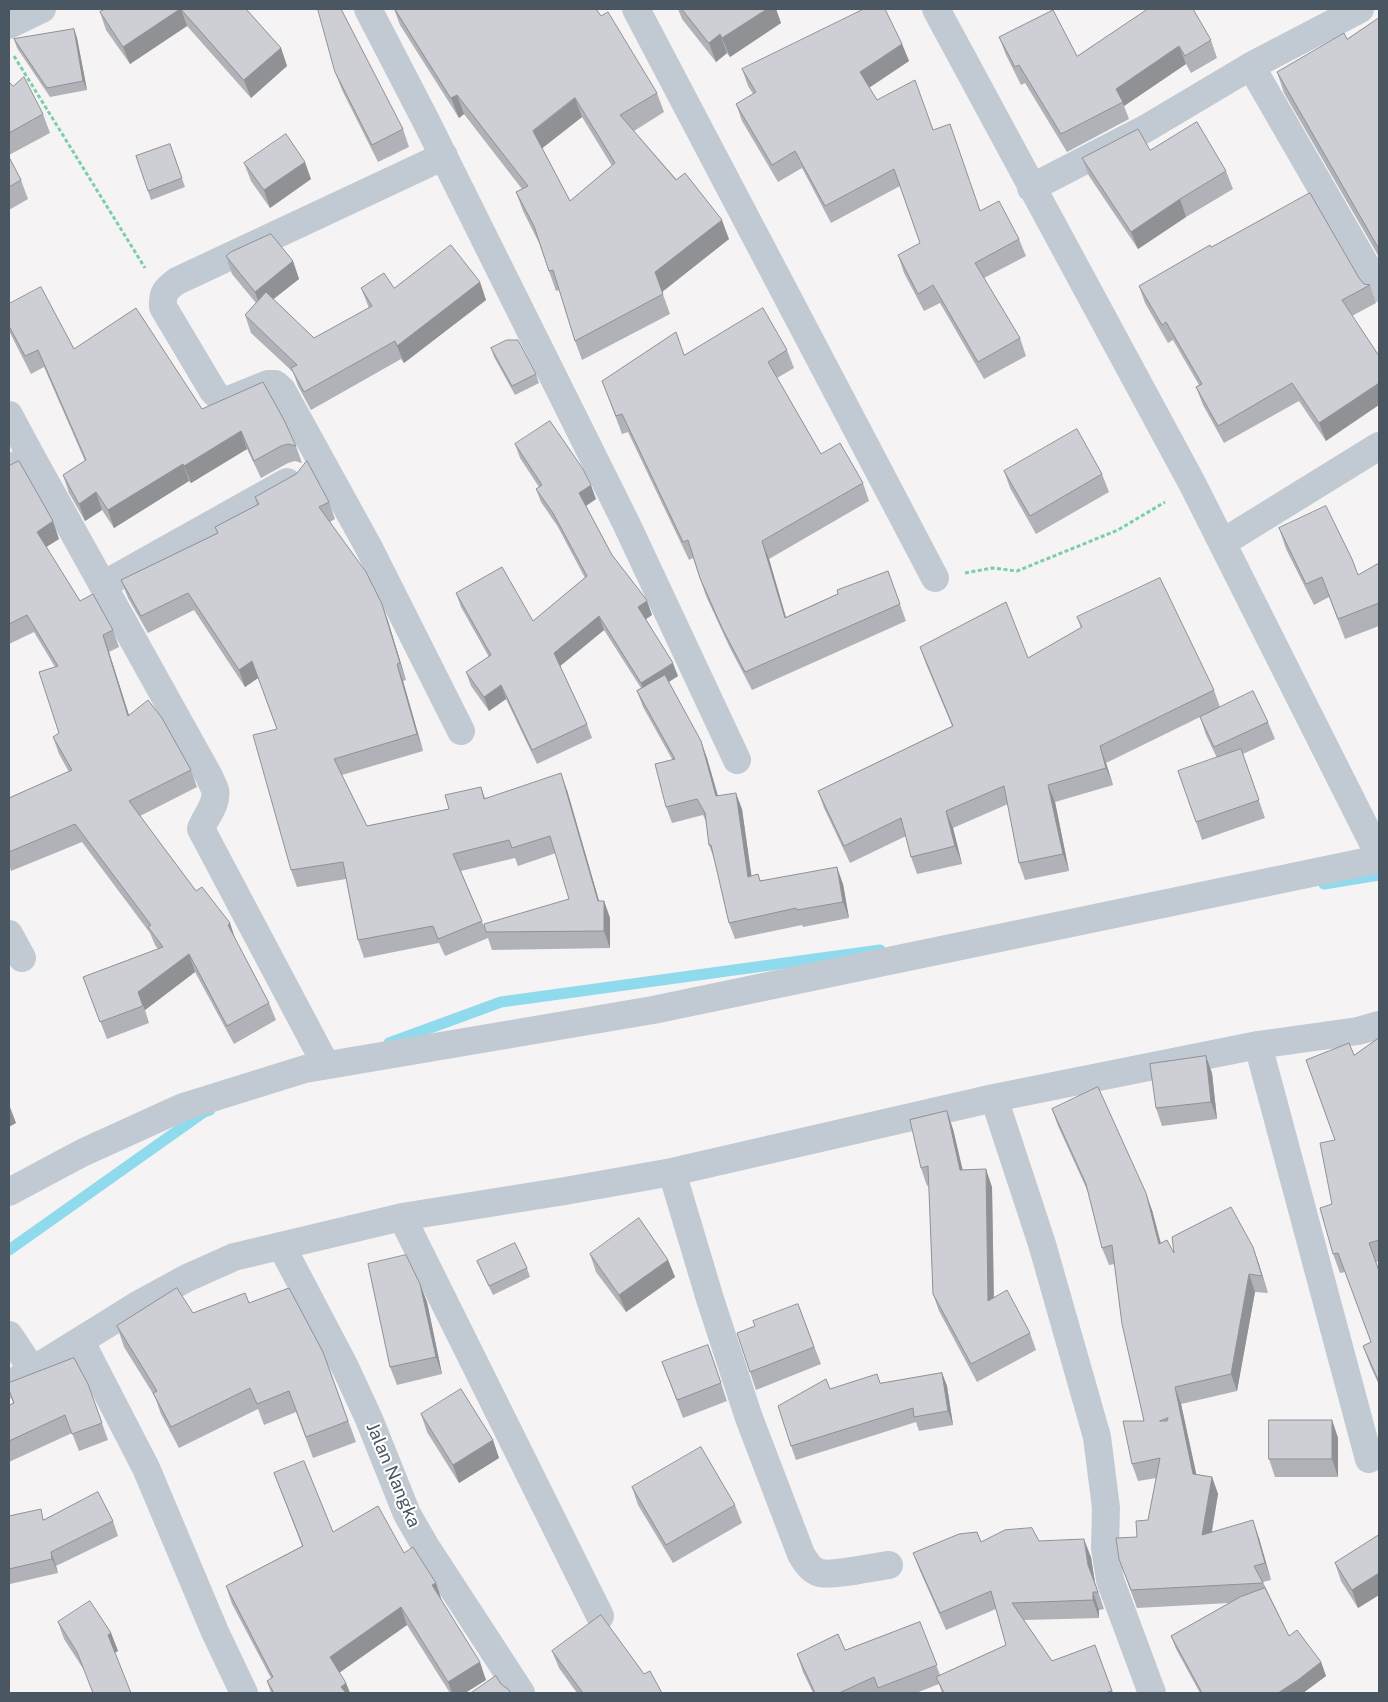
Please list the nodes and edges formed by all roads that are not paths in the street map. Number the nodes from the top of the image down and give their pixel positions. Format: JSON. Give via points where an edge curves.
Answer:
{"nodes":[{"id":1,"x":42,"y":9,"type":"edge"},
{"id":2,"x":368,"y":9,"type":"edge"},
{"id":3,"x":636,"y":9,"type":"edge"},
{"id":4,"x":936,"y":9,"type":"edge"},
{"id":5,"x":1360,"y":9,"type":"edge"},
{"id":6,"x":9,"y":25,"type":"edge"},
{"id":7,"x":1251,"y":66,"type":"junction"},
{"id":8,"x":444,"y":156,"type":"junction"},
{"id":9,"x":1032,"y":188,"type":"junction"},
{"id":10,"x":1379,"y":288,"type":"edge"},
{"id":11,"x":9,"y":415,"type":"edge"},
{"id":12,"x":1379,"y":446,"type":"edge"},
{"id":13,"x":20,"y":463,"type":"edge"},
{"id":14,"x":295,"y":477,"type":"edge"},
{"id":15,"x":1222,"y":543,"type":"junction"},
{"id":16,"x":935,"y":578,"type":"road end"},
{"id":17,"x":103,"y":585,"type":"junction"},
{"id":18,"x":461,"y":731,"type":"dead end"},
{"id":19,"x":737,"y":760,"type":"dead end"},
{"id":20,"x":1377,"y":848,"type":"edge"},
{"id":21,"x":9,"y":934,"type":"edge"},
{"id":22,"x":22,"y":958,"type":"dead end"},
{"id":23,"x":1379,"y":1025,"type":"edge"},
{"id":24,"x":1258,"y":1046,"type":"junction"},
{"id":25,"x":326,"y":1065,"type":"junction"},
{"id":26,"x":994,"y":1098,"type":"junction"},
{"id":27,"x":672,"y":1172,"type":"junction"},
{"id":28,"x":9,"y":1192,"type":"edge"},
{"id":29,"x":402,"y":1216,"type":"junction"},
{"id":30,"x":282,"y":1246,"type":"junction"},
{"id":31,"x":80,"y":1342,"type":"junction"},
{"id":32,"x":21,"y":1352,"type":"edge"},
{"id":33,"x":9,"y":1385,"type":"edge"},
{"id":34,"x":1369,"y":1459,"type":"dead end"},
{"id":35,"x":888,"y":1565,"type":"dead end"},
{"id":36,"x":600,"y":1616,"type":"edge"},
{"id":37,"x":244,"y":1693,"type":"edge"},
{"id":38,"x":521,"y":1693,"type":"edge"},
{"id":39,"x":1152,"y":1693,"type":"edge"}],
"edges":[{"from":1,"to":6,"type":"street"},
{"from":2,"to":8,"type":"street"},
{"from":3,"to":16,"type":"street"},
{"from":4,"to":9,"type":"street"},
{"from":5,"to":7,"type":"street"},
{"from":7,"to":9,"type":"street","via":[[1145,129]]},
{"from":7,"to":10,"type":"street"},
{"from":8,"to":18,"type":"street","via":[[176,281],[162,296],[163,307],[218,398],[231,399],[268,384],[275,384],[282,390],[369,548]]},
{"from":8,"to":19,"type":"street","via":[[626,522]]},
{"from":9,"to":15,"type":"street"},
{"from":11,"to":13,"type":"street"},
{"from":12,"to":15,"type":"street"},
{"from":13,"to":17,"type":"street"},
{"from":14,"to":17,"type":"street"},
{"from":15,"to":20,"type":"street"},
{"from":17,"to":25,"type":"street","via":[[210,778],[215,800],[201,829]]},
{"from":20,"to":25,"type":"street","via":[[653,1010]]},
{"from":21,"to":22,"type":"street"},
{"from":23,"to":24,"type":"street"},
{"from":24,"to":26,"type":"street"},
{"from":24,"to":34,"type":"street"},
{"from":25,"to":28,"type":"street","via":[[278,1076],[183,1107],[82,1153]]},
{"from":26,"to":27,"type":"street"},
{"from":26,"to":39,"type":"street","via":[[1042,1244],[1097,1437],[1106,1508],[1105,1548],[1110,1580]]},
{"from":27,"to":29,"type":"street"},
{"from":27,"to":35,"type":"street","via":[[749,1418],[801,1554],[819,1573]]},
{"from":29,"to":30,"type":"street"},
{"from":29,"to":36,"type":"street"},
{"from":30,"to":31,"type":"street","via":[[234,1257],[187,1278]]},
{"from":30,"to":38,"type":"street","name":"Jalan Nangka","via":[[369,1419],[407,1514]]},
{"from":31,"to":32,"type":"street"},
{"from":31,"to":37,"type":"street","via":[[146,1468]]},
{"from":32,"to":33,"type":"street"}]}
